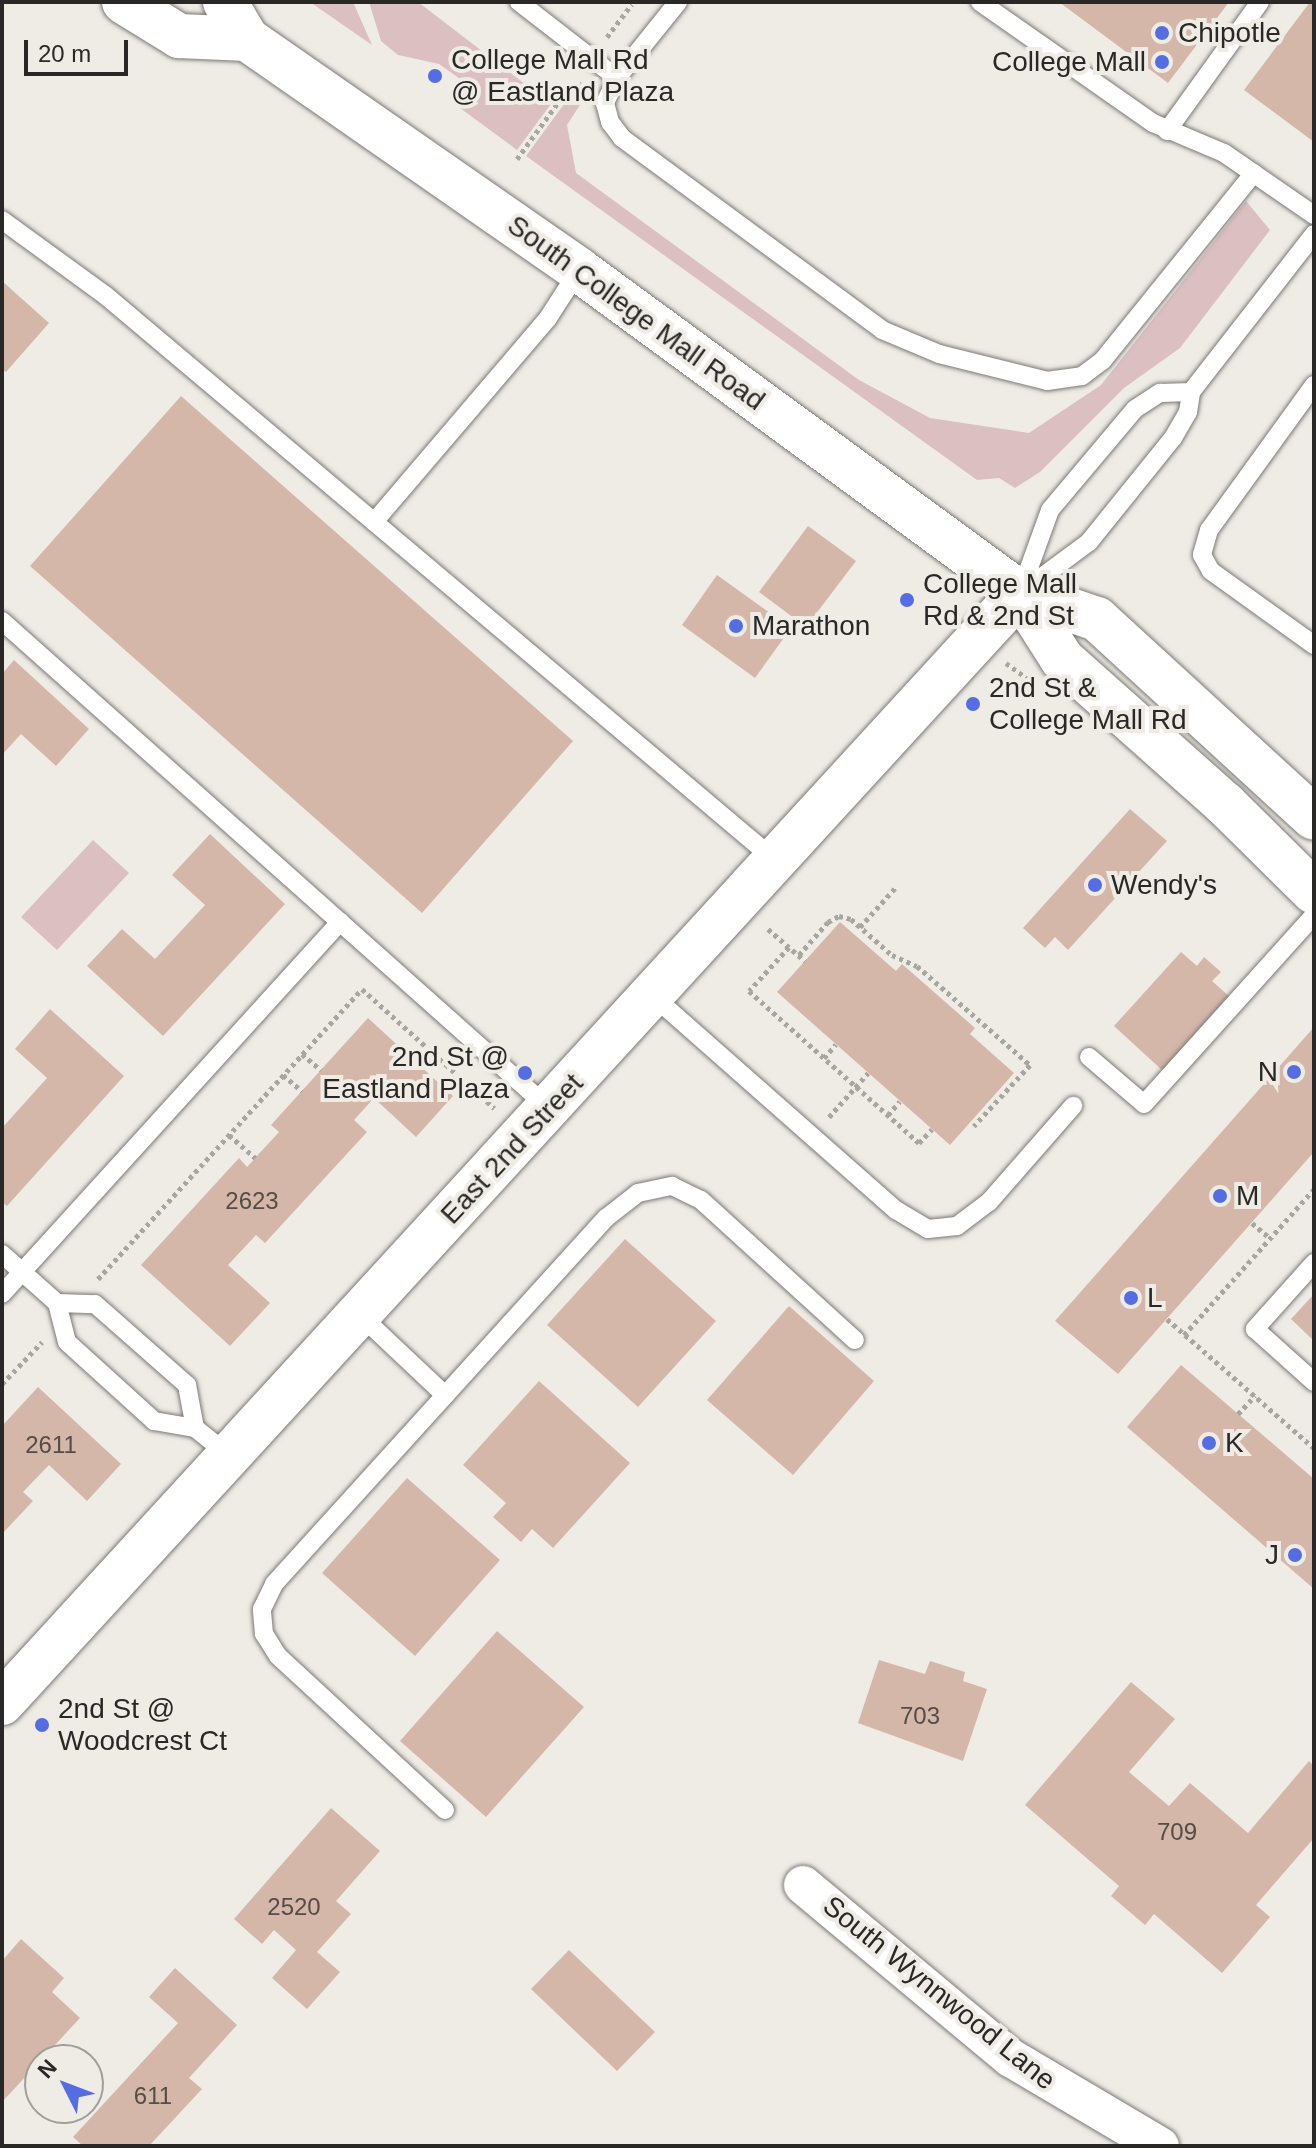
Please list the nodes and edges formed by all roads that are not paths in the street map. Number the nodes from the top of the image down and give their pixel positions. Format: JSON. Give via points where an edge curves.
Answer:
{"nodes":[{"id":1,"x":124,"y":2,"type":"edge"},
{"id":2,"x":225,"y":2,"type":"edge"},
{"id":3,"x":519,"y":2,"type":"edge"},
{"id":4,"x":678,"y":2,"type":"edge"},
{"id":5,"x":980,"y":2,"type":"edge"},
{"id":6,"x":1260,"y":2,"type":"edge"},
{"id":7,"x":247,"y":39,"type":"junction"},
{"id":8,"x":617,"y":78,"type":"junction"},
{"id":9,"x":1167,"y":131,"type":"junction"},
{"id":10,"x":1254,"y":173,"type":"junction"},
{"id":11,"x":1314,"y":215,"type":"edge"},
{"id":12,"x":2,"y":220,"type":"edge"},
{"id":13,"x":1314,"y":234,"type":"edge"},
{"id":14,"x":579,"y":270,"type":"junction"},
{"id":15,"x":1314,"y":385,"type":"edge"},
{"id":16,"x":1191,"y":392,"type":"junction"},
{"id":17,"x":374,"y":522,"type":"junction"},
{"id":18,"x":1020,"y":593,"type":"junction"},
{"id":19,"x":2,"y":621,"type":"edge"},
{"id":20,"x":1314,"y":645,"type":"edge"},
{"id":21,"x":1199,"y":710,"type":"junction"},
{"id":22,"x":1150,"y":735,"type":"junction"},
{"id":23,"x":1261,"y":767,"type":"junction"},
{"id":24,"x":1225,"y":804,"type":"junction"},
{"id":25,"x":1314,"y":818,"type":"edge"},
{"id":26,"x":778,"y":862,"type":"junction"},
{"id":27,"x":1314,"y":892,"type":"edge"},
{"id":28,"x":1314,"y":915,"type":"edge"},
{"id":29,"x":340,"y":922,"type":"junction"},
{"id":30,"x":653,"y":996,"type":"junction"},
{"id":31,"x":1089,"y":1057,"type":"dead end"},
{"id":32,"x":1073,"y":1106,"type":"dead end"},
{"id":33,"x":550,"y":1109,"type":"junction"},
{"id":34,"x":2,"y":1254,"type":"edge"},
{"id":35,"x":1314,"y":1263,"type":"edge"},
{"id":36,"x":22,"y":1272,"type":"junction"},
{"id":37,"x":2,"y":1294,"type":"edge"},
{"id":38,"x":57,"y":1303,"type":"junction"},
{"id":39,"x":360,"y":1315,"type":"junction"},
{"id":40,"x":855,"y":1340,"type":"dead end"},
{"id":41,"x":1314,"y":1382,"type":"edge"},
{"id":42,"x":445,"y":1395,"type":"junction"},
{"id":43,"x":195,"y":1428,"type":"junction"},
{"id":44,"x":230,"y":1456,"type":"junction"},
{"id":45,"x":2,"y":1703,"type":"edge"},
{"id":46,"x":445,"y":1810,"type":"dead end"},
{"id":47,"x":803,"y":1885,"type":"dead end"},
{"id":48,"x":1160,"y":2146,"type":"edge"}],
"edges":[{"from":1,"to":7,"type":"main road","via":[[179,36]]},
{"from":2,"to":7,"type":"main road","name":"South College Mall Road"},
{"from":3,"to":8,"type":"lane"},
{"from":4,"to":8,"type":"lane"},
{"from":5,"to":9,"type":"lane"},
{"from":6,"to":9,"type":"lane"},
{"from":7,"to":14,"type":"main road","name":"South College Mall Road"},
{"from":8,"to":10,"type":"lane","via":[[605,103],[622,138],[882,330],[939,354],[1047,381],[1082,376],[1103,360]]},
{"from":9,"to":10,"type":"lane","via":[[1224,153]]},
{"from":10,"to":11,"type":"lane"},
{"from":12,"to":17,"type":"lane","via":[[105,295]]},
{"from":13,"to":16,"type":"lane"},
{"from":14,"to":17,"type":"lane","via":[[548,318]]},
{"from":14,"to":18,"type":"main road","name":"South College Mall Road"},
{"from":15,"to":20,"type":"lane","via":[[1209,530],[1202,555],[1211,571]]},
{"from":16,"to":18,"type":"lane","via":[[1188,412],[1173,438],[1089,542]]},
{"from":16,"to":18,"type":"lane","via":[[1160,393],[1135,409],[1116,431],[1050,510]]},
{"from":17,"to":26,"type":"lane"},
{"from":18,"to":21,"type":"main road","name":"South College Mall Road","via":[[1097,619]]},
{"from":18,"to":22,"type":"main road","name":"South College Mall Road","via":[[1062,659]]},
{"from":18,"to":26,"type":"main road","name":"East 2nd Street"},
{"from":19,"to":29,"type":"lane"},
{"from":21,"to":22,"type":"main road"},
{"from":21,"to":23,"type":"main road","name":"South College Mall Road"},
{"from":22,"to":24,"type":"main road","name":"South College Mall Road"},
{"from":23,"to":24,"type":"main road"},
{"from":23,"to":25,"type":"main road","name":"South College Mall Road"},
{"from":24,"to":27,"type":"main road","name":"South College Mall Road"},
{"from":26,"to":30,"type":"main road","name":"East 2nd Street"},
{"from":28,"to":31,"type":"lane","via":[[1144,1104]]},
{"from":29,"to":33,"type":"lane"},
{"from":29,"to":36,"type":"lane"},
{"from":30,"to":32,"type":"lane","via":[[915,1225],[957,1226],[989,1202]]},
{"from":30,"to":33,"type":"main road","name":"East 2nd Street"},
{"from":33,"to":39,"type":"main road","name":"East 2nd Street"},
{"from":34,"to":36,"type":"lane"},
{"from":35,"to":41,"type":"lane","via":[[1255,1329]]},
{"from":36,"to":37,"type":"lane"},
{"from":36,"to":38,"type":"lane"},
{"from":38,"to":43,"type":"lane","via":[[67,1342],[154,1421]]},
{"from":38,"to":43,"type":"lane","via":[[95,1304],[187,1385]]},
{"from":39,"to":42,"type":"lane"},
{"from":39,"to":44,"type":"main road","name":"East 2nd Street"},
{"from":40,"to":42,"type":"lane","via":[[701,1200],[672,1186],[638,1193],[606,1218]]},
{"from":42,"to":46,"type":"lane","via":[[274,1584],[262,1609],[264,1634],[278,1656]]},
{"from":43,"to":44,"type":"lane"},
{"from":44,"to":45,"type":"main road","name":"East 2nd Street"},
{"from":47,"to":48,"type":"street","name":"South Wynnwood Lane","via":[[1011,2058]]}]}
